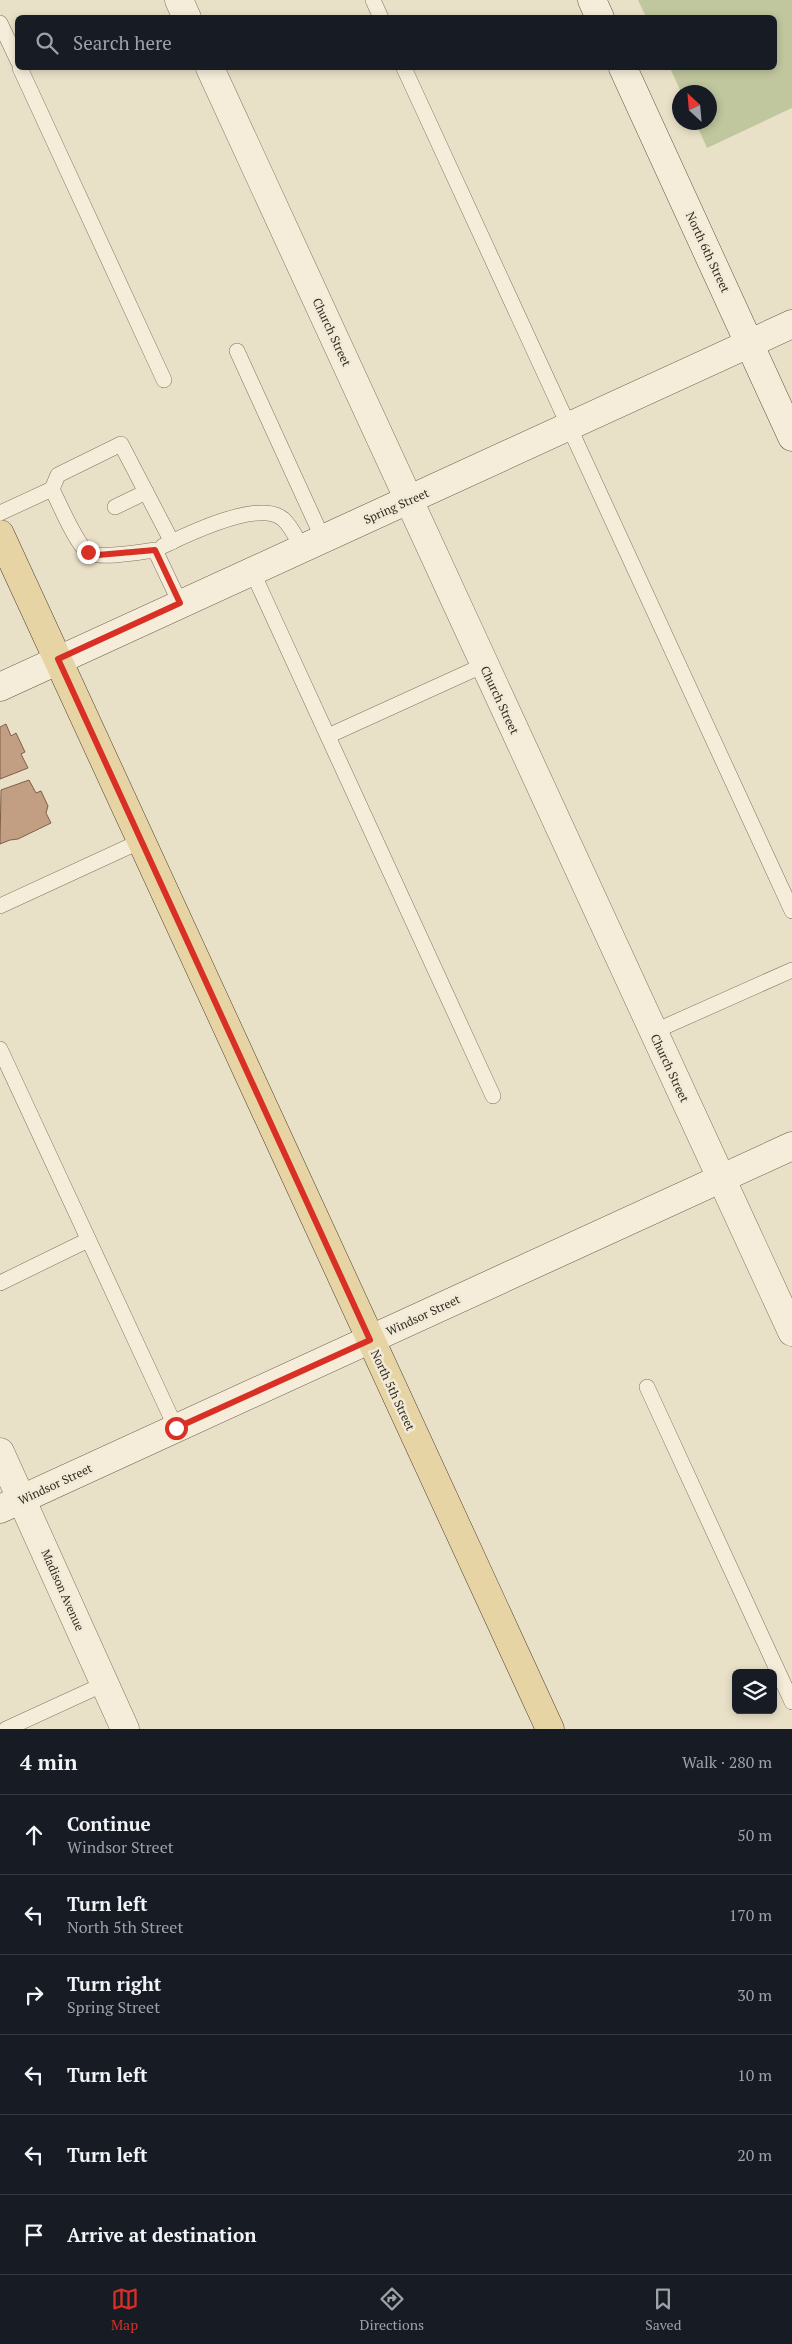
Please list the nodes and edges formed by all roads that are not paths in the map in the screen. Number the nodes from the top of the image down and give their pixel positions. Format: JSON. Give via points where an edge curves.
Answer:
{"nodes":[{"id":1,"x":179,"y":0,"type":"edge"},
{"id":2,"x":373,"y":0,"type":"edge"},
{"id":3,"x":592,"y":0,"type":"edge"},
{"id":4,"x":186,"y":15,"type":"edge"},
{"id":5,"x":380,"y":15,"type":"edge"},
{"id":6,"x":599,"y":15,"type":"edge"},
{"id":7,"x":0,"y":23,"type":"edge"},
{"id":8,"x":15,"y":55,"type":"edge"},
{"id":9,"x":21,"y":70,"type":"edge"},
{"id":10,"x":211,"y":70,"type":"edge"},
{"id":11,"x":405,"y":70,"type":"edge"},
{"id":12,"x":624,"y":70,"type":"edge"},
{"id":13,"x":792,"y":324,"type":"edge"},
{"id":14,"x":749,"y":343,"type":"junction"},
{"id":15,"x":237,"y":351,"type":"dead end"},
{"id":16,"x":164,"y":380,"type":"dead end"},
{"id":17,"x":569,"y":427,"type":"junction"},
{"id":18,"x":792,"y":437,"type":"edge"},
{"id":19,"x":52,"y":489,"type":"junction"},
{"id":20,"x":146,"y":492,"type":"junction"},
{"id":21,"x":408,"y":500,"type":"junction"},
{"id":22,"x":115,"y":507,"type":"dead end"},
{"id":23,"x":0,"y":513,"type":"edge"},
{"id":24,"x":1,"y":539,"type":"edge"},
{"id":25,"x":172,"y":542,"type":"junction"},
{"id":26,"x":312,"y":544,"type":"junction"},
{"id":27,"x":155,"y":550,"type":"junction"},
{"id":28,"x":252,"y":571,"type":"junction"},
{"id":29,"x":180,"y":603,"type":"junction"},
{"id":30,"x":58,"y":659,"type":"junction"},
{"id":31,"x":484,"y":665,"type":"junction"},
{"id":32,"x":0,"y":687,"type":"edge"},
{"id":33,"x":328,"y":736,"type":"junction"},
{"id":34,"x":141,"y":840,"type":"junction"},
{"id":35,"x":0,"y":906,"type":"edge"},
{"id":36,"x":792,"y":911,"type":"edge"},
{"id":37,"x":792,"y":970,"type":"edge"},
{"id":38,"x":653,"y":1032,"type":"junction"},
{"id":39,"x":0,"y":1049,"type":"edge"},
{"id":40,"x":493,"y":1096,"type":"dead end"},
{"id":41,"x":792,"y":1146,"type":"edge"},
{"id":42,"x":721,"y":1179,"type":"junction"},
{"id":43,"x":88,"y":1240,"type":"junction"},
{"id":44,"x":0,"y":1282,"type":"edge"},
{"id":45,"x":792,"y":1332,"type":"edge"},
{"id":46,"x":370,"y":1340,"type":"junction"},
{"id":47,"x":646,"y":1387,"type":"dead end"},
{"id":48,"x":176,"y":1428,"type":"junction"},
{"id":49,"x":0,"y":1452,"type":"edge"},
{"id":50,"x":11,"y":1504,"type":"edge"},
{"id":51,"x":104,"y":1684,"type":"junction"},
{"id":52,"x":792,"y":1702,"type":"edge"},
{"id":53,"x":6,"y":1729,"type":"edge"},
{"id":54,"x":125,"y":1729,"type":"edge"},
{"id":55,"x":550,"y":1729,"type":"edge"}],
"edges":[{"from":1,"to":4,"type":"street"},
{"from":2,"to":5,"type":"lane"},
{"from":3,"to":6,"type":"street"},
{"from":7,"to":8,"type":"lane"},
{"from":9,"to":16,"type":"lane"},
{"from":10,"to":21,"type":"street","name":"Church Street"},
{"from":11,"to":17,"type":"lane"},
{"from":12,"to":14,"type":"street","name":"North 6th Street"},
{"from":13,"to":14,"type":"street","name":"Spring Street"},
{"from":14,"to":17,"type":"street","name":"Spring Street"},
{"from":14,"to":18,"type":"street","name":"North 6th Street"},
{"from":15,"to":26,"type":"lane"},
{"from":17,"to":21,"type":"street","name":"Spring Street"},
{"from":17,"to":36,"type":"lane"},
{"from":19,"to":20,"type":"lane","via":[[58,475],[121,444]]},
{"from":19,"to":23,"type":"lane"},
{"from":19,"to":27,"type":"lane","via":[[77,525],[88,552],[98,555]]},
{"from":20,"to":22,"type":"lane"},
{"from":20,"to":25,"type":"lane"},
{"from":21,"to":26,"type":"street","name":"Spring Street"},
{"from":21,"to":31,"type":"street","name":"Church Street"},
{"from":24,"to":30,"type":"main road","name":"North 5th Street"},
{"from":25,"to":26,"type":"lane","via":[[231,518],[267,512],[282,518]]},
{"from":25,"to":27,"type":"lane"},
{"from":26,"to":28,"type":"street","name":"Spring Street"},
{"from":27,"to":29,"type":"lane"},
{"from":28,"to":29,"type":"street","name":"Spring Street"},
{"from":28,"to":33,"type":"lane"},
{"from":29,"to":30,"type":"street","name":"Spring Street"},
{"from":30,"to":32,"type":"street","name":"Spring Street"},
{"from":30,"to":34,"type":"main road","name":"North 5th Street"},
{"from":31,"to":33,"type":"lane"},
{"from":31,"to":38,"type":"street","name":"Church Street"},
{"from":33,"to":40,"type":"lane"},
{"from":34,"to":35,"type":"lane"},
{"from":34,"to":46,"type":"main road","name":"North 5th Street"},
{"from":37,"to":38,"type":"lane"},
{"from":38,"to":42,"type":"street","name":"Church Street"},
{"from":39,"to":43,"type":"lane"},
{"from":41,"to":42,"type":"street","name":"Windsor Street"},
{"from":42,"to":45,"type":"street","name":"Church Street"},
{"from":42,"to":46,"type":"street","name":"Windsor Street"},
{"from":43,"to":44,"type":"lane"},
{"from":43,"to":48,"type":"lane"},
{"from":46,"to":48,"type":"street","name":"Windsor Street"},
{"from":46,"to":55,"type":"main road","name":"North 5th Street"},
{"from":47,"to":52,"type":"lane"},
{"from":48,"to":50,"type":"street","name":"Windsor Street"},
{"from":49,"to":50,"type":"street","name":"Madison Avenue"},
{"from":50,"to":51,"type":"street","name":"Madison Avenue"},
{"from":51,"to":53,"type":"lane"},
{"from":51,"to":54,"type":"street","name":"Madison Avenue"}]}
